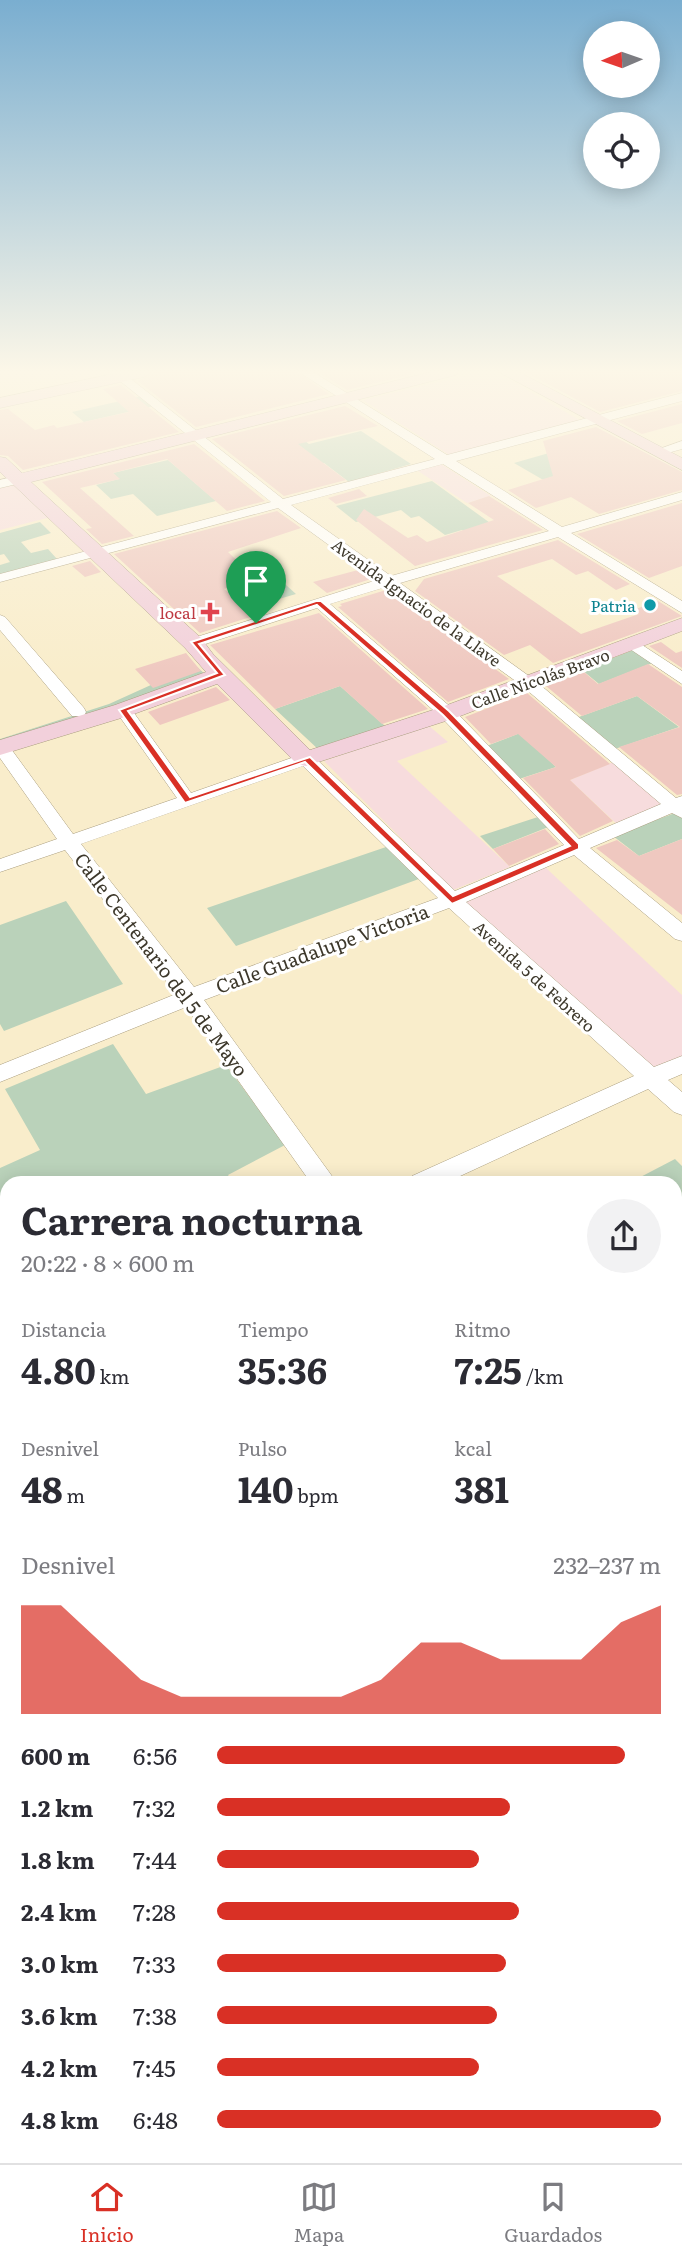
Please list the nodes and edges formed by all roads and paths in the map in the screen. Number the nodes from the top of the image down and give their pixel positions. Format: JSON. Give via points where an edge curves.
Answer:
{"nodes":[{"id":1,"x":42,"y":473,"type":"edge"},
{"id":2,"x":242,"y":473,"type":"edge"},
{"id":3,"x":395,"y":473,"type":"edge"},
{"id":4,"x":465,"y":473,"type":"edge"},
{"id":5,"x":10,"y":481,"type":"edge"},
{"id":6,"x":682,"y":496,"type":"edge"},
{"id":7,"x":280,"y":503,"type":"junction"},
{"id":8,"x":561,"y":533,"type":"junction"},
{"id":9,"x":98,"y":551,"type":"junction"},
{"id":10,"x":0,"y":578,"type":"edge"},
{"id":11,"x":391,"y":582,"type":"junction"},
{"id":12,"x":319,"y":602,"type":"junction"},
{"id":13,"x":682,"y":608,"type":"edge"},
{"id":14,"x":0,"y":620,"type":"edge"},
{"id":15,"x":682,"y":624,"type":"edge"},
{"id":16,"x":633,"y":644,"type":"junction"},
{"id":17,"x":207,"y":659,"type":"junction"},
{"id":18,"x":682,"y":679,"type":"edge"},
{"id":19,"x":527,"y":682,"type":"junction"},
{"id":20,"x":123,"y":710,"type":"junction"},
{"id":21,"x":78,"y":712,"type":"junction"},
{"id":22,"x":446,"y":713,"type":"junction"},
{"id":23,"x":0,"y":744,"type":"edge"},
{"id":24,"x":306,"y":759,"type":"junction"},
{"id":25,"x":198,"y":803,"type":"junction"},
{"id":26,"x":679,"y":807,"type":"edge"},
{"id":27,"x":69,"y":842,"type":"junction"},
{"id":28,"x":576,"y":846,"type":"junction"},
{"id":29,"x":0,"y":866,"type":"edge"},
{"id":30,"x":452,"y":901,"type":"junction"},
{"id":31,"x":682,"y":934,"type":"edge"},
{"id":32,"x":190,"y":997,"type":"junction"},
{"id":33,"x":682,"y":1064,"type":"edge"},
{"id":34,"x":0,"y":1074,"type":"edge"},
{"id":35,"x":649,"y":1079,"type":"junction"},
{"id":36,"x":682,"y":1106,"type":"edge"},
{"id":37,"x":320,"y":1176,"type":"edge"},
{"id":38,"x":436,"y":1176,"type":"edge"}],
"edges":[{"from":1,"to":5,"type":"street"},
{"from":2,"to":7,"type":"street","name":"Avenida Ignacio de la Llave"},
{"from":3,"to":7,"type":"street"},
{"from":4,"to":8,"type":"street"},
{"from":5,"to":9,"type":"street","name":"Avenida 5 de Febrero"},
{"from":6,"to":8,"type":"street"},
{"from":7,"to":9,"type":"street"},
{"from":7,"to":11,"type":"street","name":"Avenida Ignacio de la Llave"},
{"from":8,"to":11,"type":"street"},
{"from":8,"to":13,"type":"street"},
{"from":9,"to":10,"type":"street"},
{"from":9,"to":17,"type":"street","name":"Avenida 5 de Febrero"},
{"from":11,"to":12,"type":"street"},
{"from":11,"to":19,"type":"street","name":"Avenida Ignacio de la Llave"},
{"from":12,"to":17,"type":"street"},
{"from":12,"to":22,"type":"street"},
{"from":14,"to":21,"type":"street"},
{"from":15,"to":16,"type":"street","name":"Calle Nicolás Bravo"},
{"from":16,"to":18,"type":"street"},
{"from":16,"to":19,"type":"street","name":"Calle Nicolás Bravo"},
{"from":17,"to":20,"type":"street"},
{"from":17,"to":21,"type":"street"},
{"from":17,"to":24,"type":"street","name":"Avenida 5 de Febrero"},
{"from":19,"to":22,"type":"street","name":"Calle Nicolás Bravo"},
{"from":19,"to":26,"type":"street","name":"Avenida Ignacio de la Llave"},
{"from":20,"to":23,"type":"street"},
{"from":20,"to":25,"type":"street"},
{"from":21,"to":23,"type":"street"},
{"from":22,"to":24,"type":"street","name":"Calle Nicolás Bravo"},
{"from":22,"to":28,"type":"street"},
{"from":23,"to":27,"type":"street","name":"Calle Centenario del 5 de Mayo"},
{"from":24,"to":25,"type":"street","name":"Calle Nicolás Bravo"},
{"from":24,"to":30,"type":"street","name":"Avenida 5 de Febrero"},
{"from":25,"to":27,"type":"street","name":"Calle Nicolás Bravo"},
{"from":26,"to":28,"type":"street","name":"Calle Guadalupe Victoria"},
{"from":27,"to":29,"type":"street","name":"Calle Nicolás Bravo"},
{"from":27,"to":32,"type":"street","name":"Calle Centenario del 5 de Mayo"},
{"from":28,"to":30,"type":"street","name":"Calle Guadalupe Victoria"},
{"from":28,"to":31,"type":"street"},
{"from":30,"to":32,"type":"street","name":"Calle Guadalupe Victoria"},
{"from":30,"to":35,"type":"street","name":"Avenida 5 de Febrero"},
{"from":32,"to":34,"type":"street","name":"Calle Guadalupe Victoria"},
{"from":32,"to":37,"type":"street","name":"Calle Centenario del 5 de Mayo"},
{"from":33,"to":35,"type":"street"},
{"from":35,"to":36,"type":"street","name":"Avenida 5 de Febrero"},
{"from":35,"to":38,"type":"street"}]}
